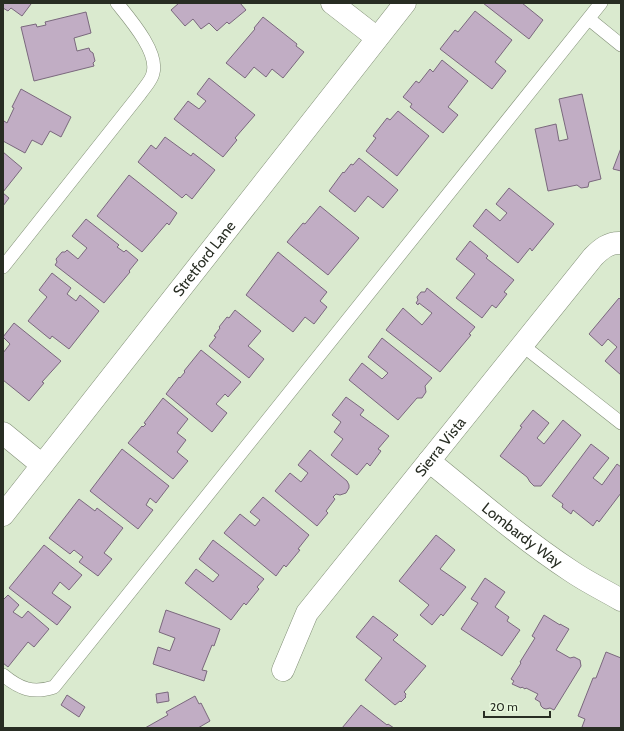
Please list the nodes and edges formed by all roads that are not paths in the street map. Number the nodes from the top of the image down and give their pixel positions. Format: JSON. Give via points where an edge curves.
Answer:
{"nodes":[{"id":1,"x":117,"y":3,"type":"edge"},
{"id":2,"x":332,"y":3,"type":"edge"},
{"id":3,"x":405,"y":3,"type":"edge"},
{"id":4,"x":601,"y":3,"type":"edge"},
{"id":5,"x":588,"y":19,"type":"junction"},
{"id":6,"x":377,"y":38,"type":"junction"},
{"id":7,"x":621,"y":45,"type":"edge"},
{"id":8,"x":620,"y":243,"type":"edge"},
{"id":9,"x":3,"y":268,"type":"edge"},
{"id":10,"x":522,"y":345,"type":"junction"},
{"id":11,"x":621,"y":423,"type":"edge"},
{"id":12,"x":3,"y":433,"type":"edge"},
{"id":13,"x":430,"y":461,"type":"junction"},
{"id":14,"x":42,"y":465,"type":"junction"},
{"id":15,"x":3,"y":515,"type":"edge"},
{"id":16,"x":621,"y":600,"type":"edge"},
{"id":17,"x":283,"y":670,"type":"dead end"},
{"id":18,"x":3,"y":675,"type":"edge"}],
"edges":[{"from":1,"to":9,"type":"lane","via":[[145,40],[153,61],[154,74]]},
{"from":2,"to":6,"type":"street"},
{"from":3,"to":6,"type":"street","name":"Stretford Lane"},
{"from":4,"to":5,"type":"lane"},
{"from":5,"to":7,"type":"lane"},
{"from":5,"to":18,"type":"lane","via":[[54,687],[43,691],[28,690]]},
{"from":6,"to":14,"type":"street","name":"Stretford Lane"},
{"from":8,"to":10,"type":"street","name":"Sierra Vista","via":[[610,244],[593,257]]},
{"from":10,"to":11,"type":"lane"},
{"from":10,"to":13,"type":"street","name":"Sierra Vista"},
{"from":12,"to":14,"type":"street"},
{"from":13,"to":16,"type":"street","name":"Lombardy Way","via":[[538,548],[572,572]]},
{"from":13,"to":17,"type":"street","name":"Sierra Vista","via":[[307,613]]},
{"from":14,"to":15,"type":"street","name":"Stretford Lane"}]}
